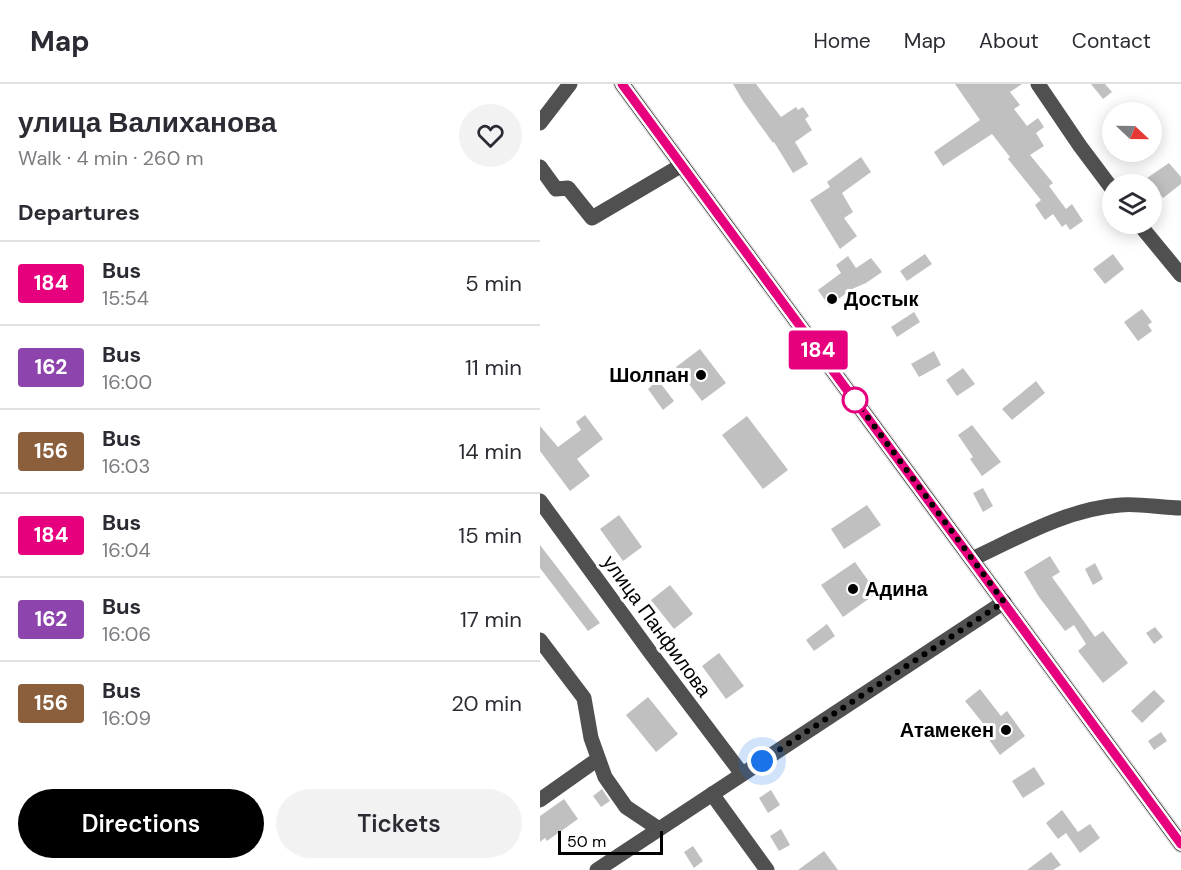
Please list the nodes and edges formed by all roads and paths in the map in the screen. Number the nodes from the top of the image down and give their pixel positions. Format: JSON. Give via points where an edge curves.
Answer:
{"nodes":[{"id":1,"x":570,"y":84,"type":"edge"},
{"id":2,"x":622,"y":84,"type":"edge"},
{"id":3,"x":1038,"y":84,"type":"edge"},
{"id":4,"x":540,"y":123,"type":"edge"},
{"id":5,"x":682,"y":165,"type":"junction"},
{"id":6,"x":540,"y":167,"type":"edge"},
{"id":7,"x":1102,"y":175,"type":"edge"},
{"id":8,"x":1147,"y":234,"type":"edge"},
{"id":9,"x":1181,"y":275,"type":"edge"},
{"id":10,"x":540,"y":501,"type":"edge"},
{"id":11,"x":1181,"y":508,"type":"edge"},
{"id":12,"x":972,"y":559,"type":"junction"},
{"id":13,"x":1004,"y":602,"type":"junction"},
{"id":14,"x":540,"y":640,"type":"edge"},
{"id":15,"x":598,"y":759,"type":"junction"},
{"id":16,"x":742,"y":774,"type":"junction"},
{"id":17,"x":712,"y":794,"type":"junction"},
{"id":18,"x":540,"y":800,"type":"edge"},
{"id":19,"x":659,"y":829,"type":"junction"},
{"id":20,"x":1181,"y":844,"type":"edge"},
{"id":21,"x":597,"y":870,"type":"edge"},
{"id":22,"x":767,"y":870,"type":"edge"}],
"edges":[{"from":1,"to":4,"type":"street"},
{"from":2,"to":5,"type":"main road"},
{"from":3,"to":7,"type":"street"},
{"from":5,"to":6,"type":"street","via":[[592,218],[568,188],[556,189]]},
{"from":5,"to":12,"type":"main road"},
{"from":8,"to":9,"type":"street"},
{"from":10,"to":16,"type":"street","name":"улица Панфилова"},
{"from":11,"to":12,"type":"street","via":[[1123,504],[1092,508]]},
{"from":12,"to":13,"type":"main road"},
{"from":13,"to":16,"type":"street"},
{"from":13,"to":20,"type":"main road"},
{"from":14,"to":15,"type":"street","via":[[584,698]]},
{"from":15,"to":18,"type":"street"},
{"from":15,"to":19,"type":"street","via":[[605,777],[626,807]]},
{"from":16,"to":17,"type":"street"},
{"from":17,"to":19,"type":"street"},
{"from":17,"to":22,"type":"street"},
{"from":19,"to":21,"type":"street"}]}
